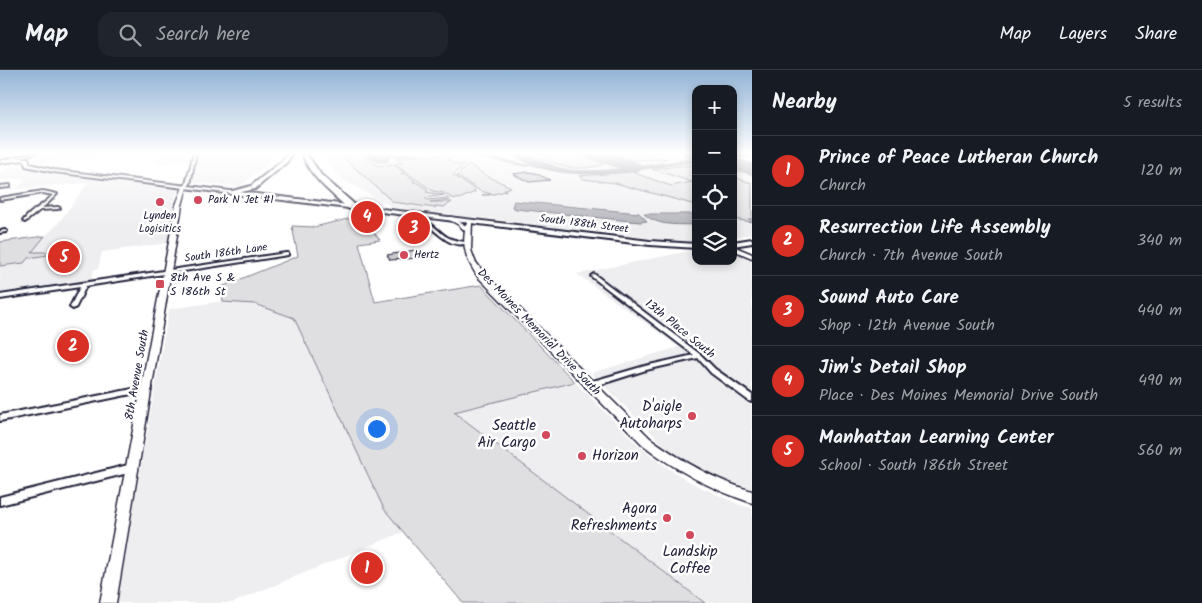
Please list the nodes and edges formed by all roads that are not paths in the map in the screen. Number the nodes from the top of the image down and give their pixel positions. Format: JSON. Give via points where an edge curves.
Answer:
{"nodes":[{"id":1,"x":113,"y":178,"type":"edge"},
{"id":2,"x":190,"y":178,"type":"edge"},
{"id":3,"x":265,"y":178,"type":"edge"},
{"id":4,"x":316,"y":178,"type":"edge"},
{"id":5,"x":189,"y":181,"type":"junction"},
{"id":6,"x":164,"y":184,"type":"junction"},
{"id":7,"x":9,"y":186,"type":"dead end"},
{"id":8,"x":0,"y":187,"type":"edge"},
{"id":9,"x":184,"y":190,"type":"junction"},
{"id":10,"x":232,"y":192,"type":"junction"},
{"id":11,"x":0,"y":199,"type":"edge"},
{"id":12,"x":349,"y":204,"type":"junction"},
{"id":13,"x":58,"y":208,"type":"dead end"},
{"id":14,"x":39,"y":209,"type":"junction"},
{"id":15,"x":450,"y":218,"type":"junction"},
{"id":16,"x":25,"y":220,"type":"dead end"},
{"id":17,"x":470,"y":221,"type":"junction"},
{"id":18,"x":423,"y":222,"type":"dead end"},
{"id":19,"x":468,"y":231,"type":"junction"},
{"id":20,"x":752,"y":241,"type":"edge"},
{"id":21,"x":466,"y":243,"type":"junction"},
{"id":22,"x":737,"y":245,"type":"edge"},
{"id":23,"x":692,"y":246,"type":"edge"},
{"id":24,"x":737,"y":248,"type":"edge"},
{"id":25,"x":286,"y":254,"type":"dead end"},
{"id":26,"x":752,"y":256,"type":"edge"},
{"id":27,"x":169,"y":271,"type":"junction"},
{"id":28,"x":594,"y":276,"type":"dead end"},
{"id":29,"x":84,"y":284,"type":"junction"},
{"id":30,"x":0,"y":297,"type":"edge"},
{"id":31,"x":73,"y":307,"type":"dead end"},
{"id":32,"x":699,"y":356,"type":"junction"},
{"id":33,"x":589,"y":384,"type":"junction"},
{"id":34,"x":148,"y":388,"type":"junction"},
{"id":35,"x":752,"y":398,"type":"edge"},
{"id":36,"x":0,"y":418,"type":"edge"},
{"id":37,"x":133,"y":468,"type":"junction"},
{"id":38,"x":752,"y":497,"type":"edge"},
{"id":39,"x":0,"y":501,"type":"edge"},
{"id":40,"x":108,"y":603,"type":"edge"}],
"edges":[{"from":1,"to":6,"type":"main road"},
{"from":2,"to":5,"type":"street","name":"8th Avenue South"},
{"from":3,"to":10,"type":"highway","via":[[251,189]]},
{"from":4,"to":12,"type":"highway","via":[[337,199]]},
{"from":5,"to":6,"type":"main road"},
{"from":5,"to":9,"type":"street","name":"8th Avenue South"},
{"from":6,"to":9,"type":"main road"},
{"from":7,"to":8,"type":"street"},
{"from":9,"to":10,"type":"main road"},
{"from":9,"to":27,"type":"street","name":"8th Avenue South"},
{"from":10,"to":12,"type":"main road"},
{"from":11,"to":14,"type":"street","via":[[51,192],[55,195]]},
{"from":12,"to":15,"type":"main road"},
{"from":13,"to":14,"type":"street"},
{"from":14,"to":16,"type":"street"},
{"from":15,"to":17,"type":"main road"},
{"from":15,"to":19,"type":"main road"},
{"from":17,"to":19,"type":"main road"},
{"from":17,"to":23,"type":"main road","name":"South 188th Street"},
{"from":18,"to":21,"type":"street","via":[[431,225],[447,241]]},
{"from":19,"to":21,"type":"main road"},
{"from":20,"to":22,"type":"main road"},
{"from":21,"to":33,"type":"main road","name":"Des Moines Memorial Drive South","via":[[481,275]]},
{"from":24,"to":26,"type":"main road"},
{"from":25,"to":27,"type":"street","name":"South 186th Lane"},
{"from":27,"to":29,"type":"street","name":"South 186th Lane"},
{"from":27,"to":34,"type":"street","name":"8th Avenue South"},
{"from":28,"to":32,"type":"street","name":"13th Place South"},
{"from":29,"to":30,"type":"street","name":"South 186th Lane"},
{"from":29,"to":31,"type":"street"},
{"from":32,"to":33,"type":"street"},
{"from":32,"to":35,"type":"street","name":"13th Place South","via":[[713,371]]},
{"from":33,"to":38,"type":"main road","name":"Des Moines Memorial Drive South","via":[[646,441],[668,458],[713,484]]},
{"from":34,"to":36,"type":"street"},
{"from":34,"to":37,"type":"street","name":"8th Avenue South"},
{"from":37,"to":39,"type":"street"},
{"from":37,"to":40,"type":"street","name":"8th Avenue South"}]}
